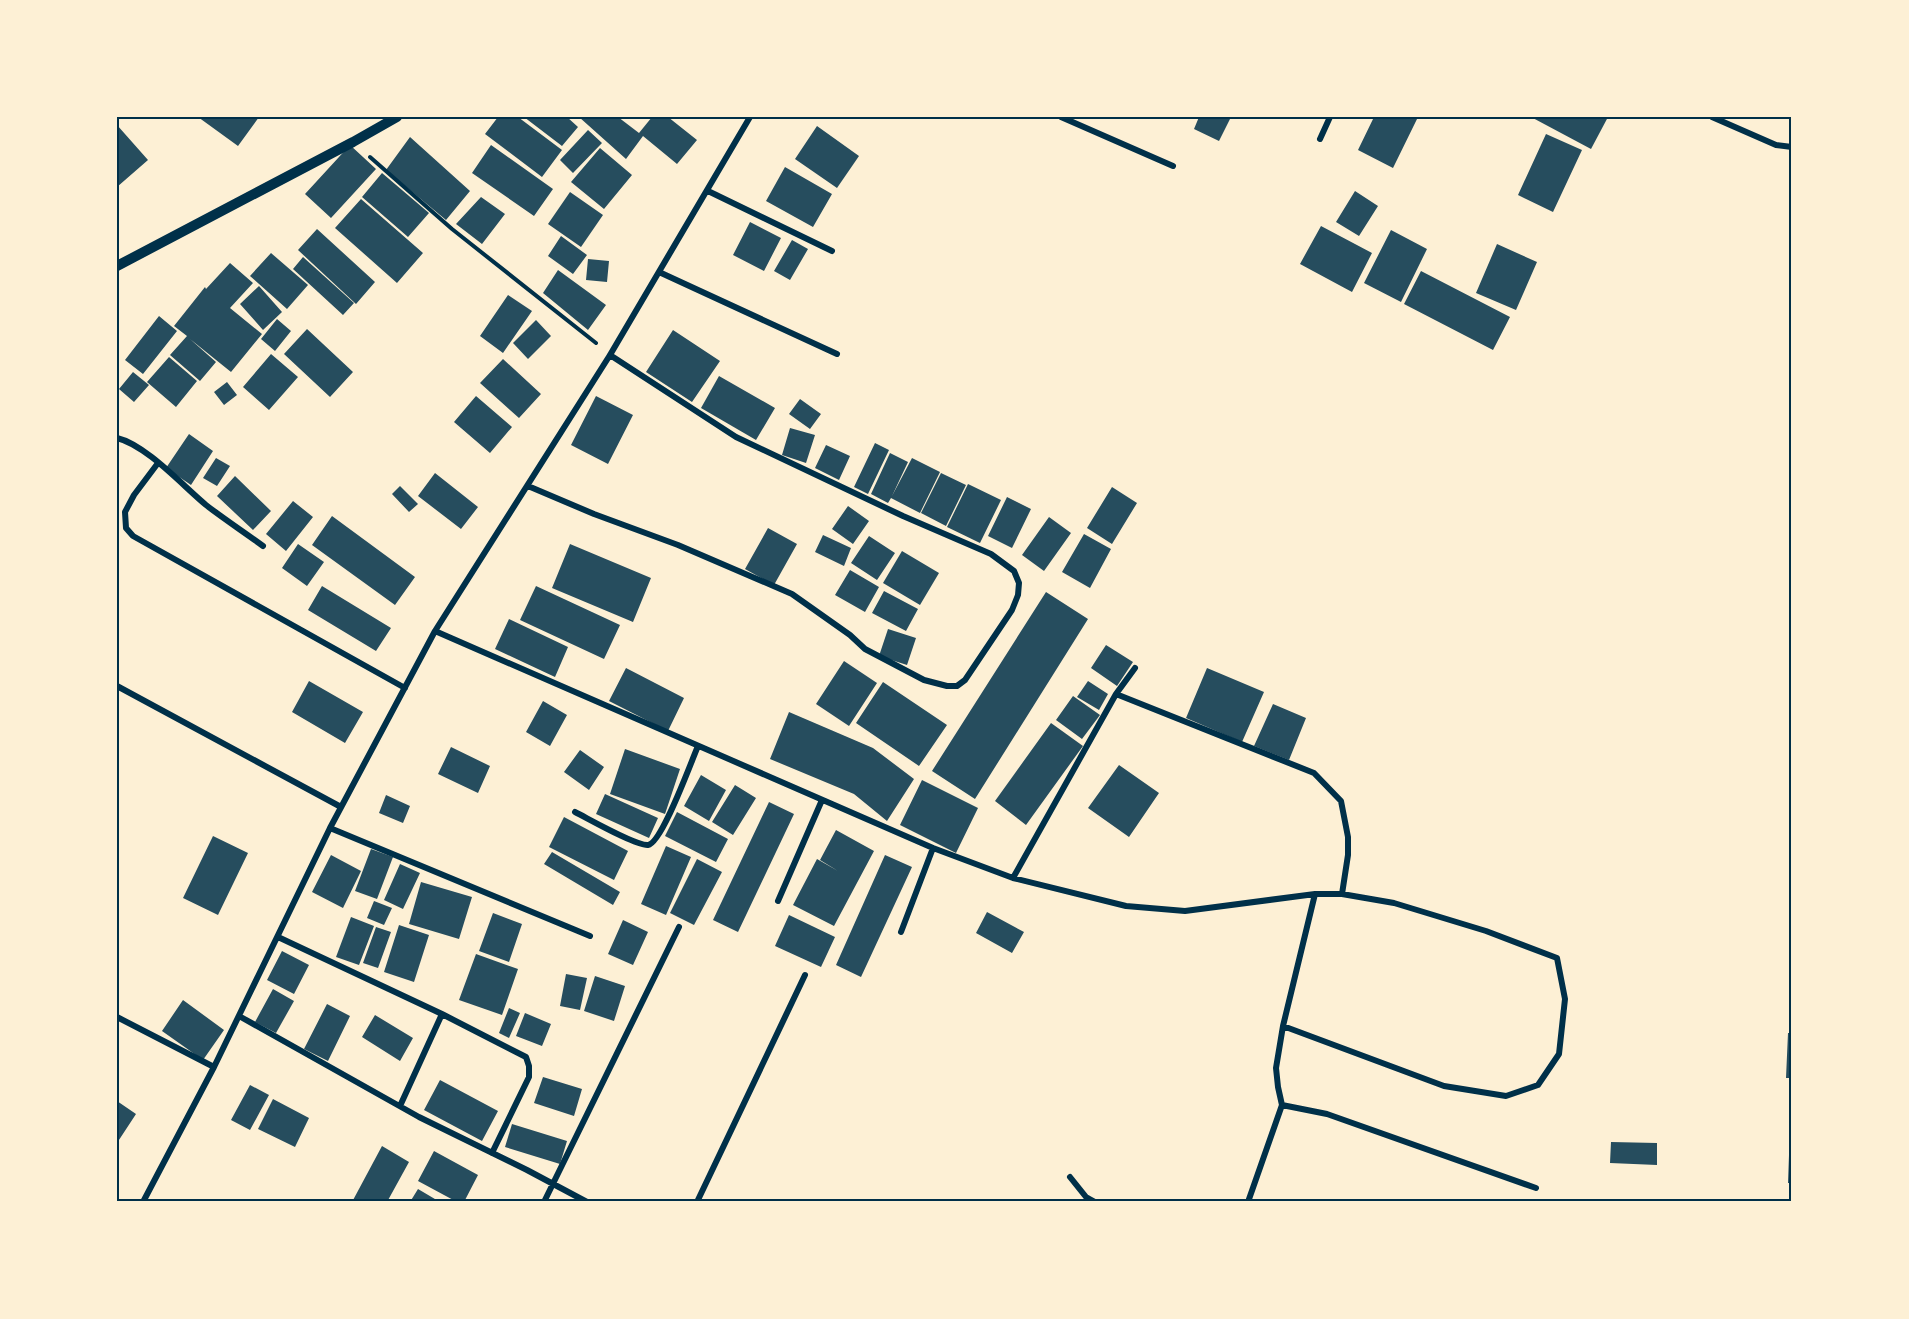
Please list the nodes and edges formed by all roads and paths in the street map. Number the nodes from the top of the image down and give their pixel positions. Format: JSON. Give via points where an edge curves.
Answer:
{"nodes":[{"id":1,"x":397,"y":117,"type":"edge"},
{"id":2,"x":750,"y":117,"type":"edge"},
{"id":3,"x":1061,"y":117,"type":"edge"},
{"id":4,"x":1330,"y":117,"type":"edge"},
{"id":5,"x":1712,"y":117,"type":"edge"},
{"id":6,"x":1320,"y":139,"type":"dead end"},
{"id":7,"x":353,"y":142,"type":"junction"},
{"id":8,"x":1792,"y":147,"type":"edge"},
{"id":9,"x":1173,"y":166,"type":"dead end"},
{"id":10,"x":708,"y":191,"type":"junction"},
{"id":11,"x":832,"y":251,"type":"dead end"},
{"id":12,"x":117,"y":266,"type":"edge"},
{"id":13,"x":659,"y":272,"type":"junction"},
{"id":14,"x":837,"y":354,"type":"dead end"},
{"id":15,"x":610,"y":355,"type":"junction"},
{"id":16,"x":117,"y":438,"type":"edge"},
{"id":17,"x":158,"y":463,"type":"junction"},
{"id":18,"x":528,"y":486,"type":"junction"},
{"id":19,"x":263,"y":546,"type":"dead end"},
{"id":20,"x":435,"y":632,"type":"junction"},
{"id":21,"x":1135,"y":668,"type":"dead end"},
{"id":22,"x":117,"y":686,"type":"edge"},
{"id":23,"x":405,"y":688,"type":"junction"},
{"id":24,"x":1116,"y":694,"type":"junction"},
{"id":25,"x":698,"y":746,"type":"junction"},
{"id":26,"x":822,"y":800,"type":"junction"},
{"id":27,"x":341,"y":807,"type":"junction"},
{"id":28,"x":575,"y":812,"type":"dead end"},
{"id":29,"x":330,"y":828,"type":"junction"},
{"id":30,"x":933,"y":848,"type":"junction"},
{"id":31,"x":1013,"y":878,"type":"junction"},
{"id":32,"x":1315,"y":894,"type":"junction"},
{"id":33,"x":1342,"y":894,"type":"junction"},
{"id":34,"x":778,"y":901,"type":"dead end"},
{"id":35,"x":679,"y":927,"type":"dead end"},
{"id":36,"x":901,"y":932,"type":"dead end"},
{"id":37,"x":590,"y":936,"type":"dead end"},
{"id":38,"x":278,"y":937,"type":"junction"},
{"id":39,"x":805,"y":975,"type":"dead end"},
{"id":40,"x":442,"y":1014,"type":"junction"},
{"id":41,"x":238,"y":1016,"type":"junction"},
{"id":42,"x":117,"y":1017,"type":"edge"},
{"id":43,"x":1283,"y":1026,"type":"junction"},
{"id":44,"x":214,"y":1067,"type":"junction"},
{"id":45,"x":1282,"y":1105,"type":"junction"},
{"id":46,"x":400,"y":1106,"type":"junction"},
{"id":47,"x":492,"y":1153,"type":"junction"},
{"id":48,"x":1070,"y":1177,"type":"dead end"},
{"id":49,"x":554,"y":1184,"type":"junction"},
{"id":50,"x":1536,"y":1188,"type":"dead end"},
{"id":51,"x":143,"y":1202,"type":"edge"},
{"id":52,"x":544,"y":1202,"type":"edge"},
{"id":53,"x":587,"y":1202,"type":"edge"},
{"id":54,"x":697,"y":1202,"type":"edge"},
{"id":55,"x":1095,"y":1202,"type":"edge"},
{"id":56,"x":1248,"y":1202,"type":"edge"}],
"edges":[{"from":1,"to":7,"type":"street"},
{"from":2,"to":10,"type":"street"},
{"from":3,"to":9,"type":"street"},
{"from":4,"to":6,"type":"street"},
{"from":5,"to":8,"type":"street","via":[[1776,145]]},
{"from":7,"to":12,"type":"street"},
{"from":7,"to":15,"type":"path","via":[[452,229]]},
{"from":10,"to":11,"type":"street"},
{"from":10,"to":13,"type":"street"},
{"from":13,"to":14,"type":"street"},
{"from":13,"to":15,"type":"street"},
{"from":15,"to":18,"type":"street"},
{"from":15,"to":18,"type":"street","via":[[736,436],[991,554],[1014,571],[1020,583],[1012,610],[965,681],[947,686],[924,680],[881,658],[792,594]]},
{"from":16,"to":17,"type":"street"},
{"from":17,"to":19,"type":"street"},
{"from":17,"to":23,"type":"street","via":[[125,512],[126,528],[133,536]]},
{"from":18,"to":20,"type":"street"},
{"from":20,"to":23,"type":"street"},
{"from":20,"to":25,"type":"street"},
{"from":21,"to":24,"type":"street"},
{"from":22,"to":27,"type":"street"},
{"from":23,"to":27,"type":"street"},
{"from":24,"to":31,"type":"street"},
{"from":24,"to":33,"type":"street","via":[[1314,773],[1341,801],[1348,837]]},
{"from":25,"to":26,"type":"street"},
{"from":25,"to":28,"type":"street","via":[[656,841],[648,845],[636,843]]},
{"from":26,"to":30,"type":"street"},
{"from":26,"to":34,"type":"street"},
{"from":27,"to":29,"type":"street"},
{"from":29,"to":37,"type":"street"},
{"from":29,"to":38,"type":"street"},
{"from":30,"to":31,"type":"street"},
{"from":30,"to":36,"type":"street"},
{"from":31,"to":32,"type":"street","via":[[1126,906],[1185,911]]},
{"from":32,"to":33,"type":"street"},
{"from":32,"to":43,"type":"street"},
{"from":33,"to":43,"type":"street","via":[[1394,903],[1557,958],[1565,999],[1559,1054],[1538,1085],[1506,1096],[1444,1086]]},
{"from":35,"to":49,"type":"street"},
{"from":38,"to":40,"type":"street"},
{"from":38,"to":41,"type":"street"},
{"from":39,"to":54,"type":"street"},
{"from":40,"to":46,"type":"street"},
{"from":40,"to":47,"type":"street","via":[[526,1057],[529,1077]]},
{"from":41,"to":44,"type":"street"},
{"from":41,"to":46,"type":"street"},
{"from":42,"to":44,"type":"street"},
{"from":43,"to":45,"type":"street","via":[[1276,1068]]},
{"from":44,"to":51,"type":"street"},
{"from":45,"to":50,"type":"street","via":[[1327,1114]]},
{"from":45,"to":56,"type":"street"},
{"from":46,"to":47,"type":"street"},
{"from":47,"to":49,"type":"street"},
{"from":48,"to":55,"type":"street"},
{"from":49,"to":52,"type":"street"},
{"from":49,"to":53,"type":"street"}]}
